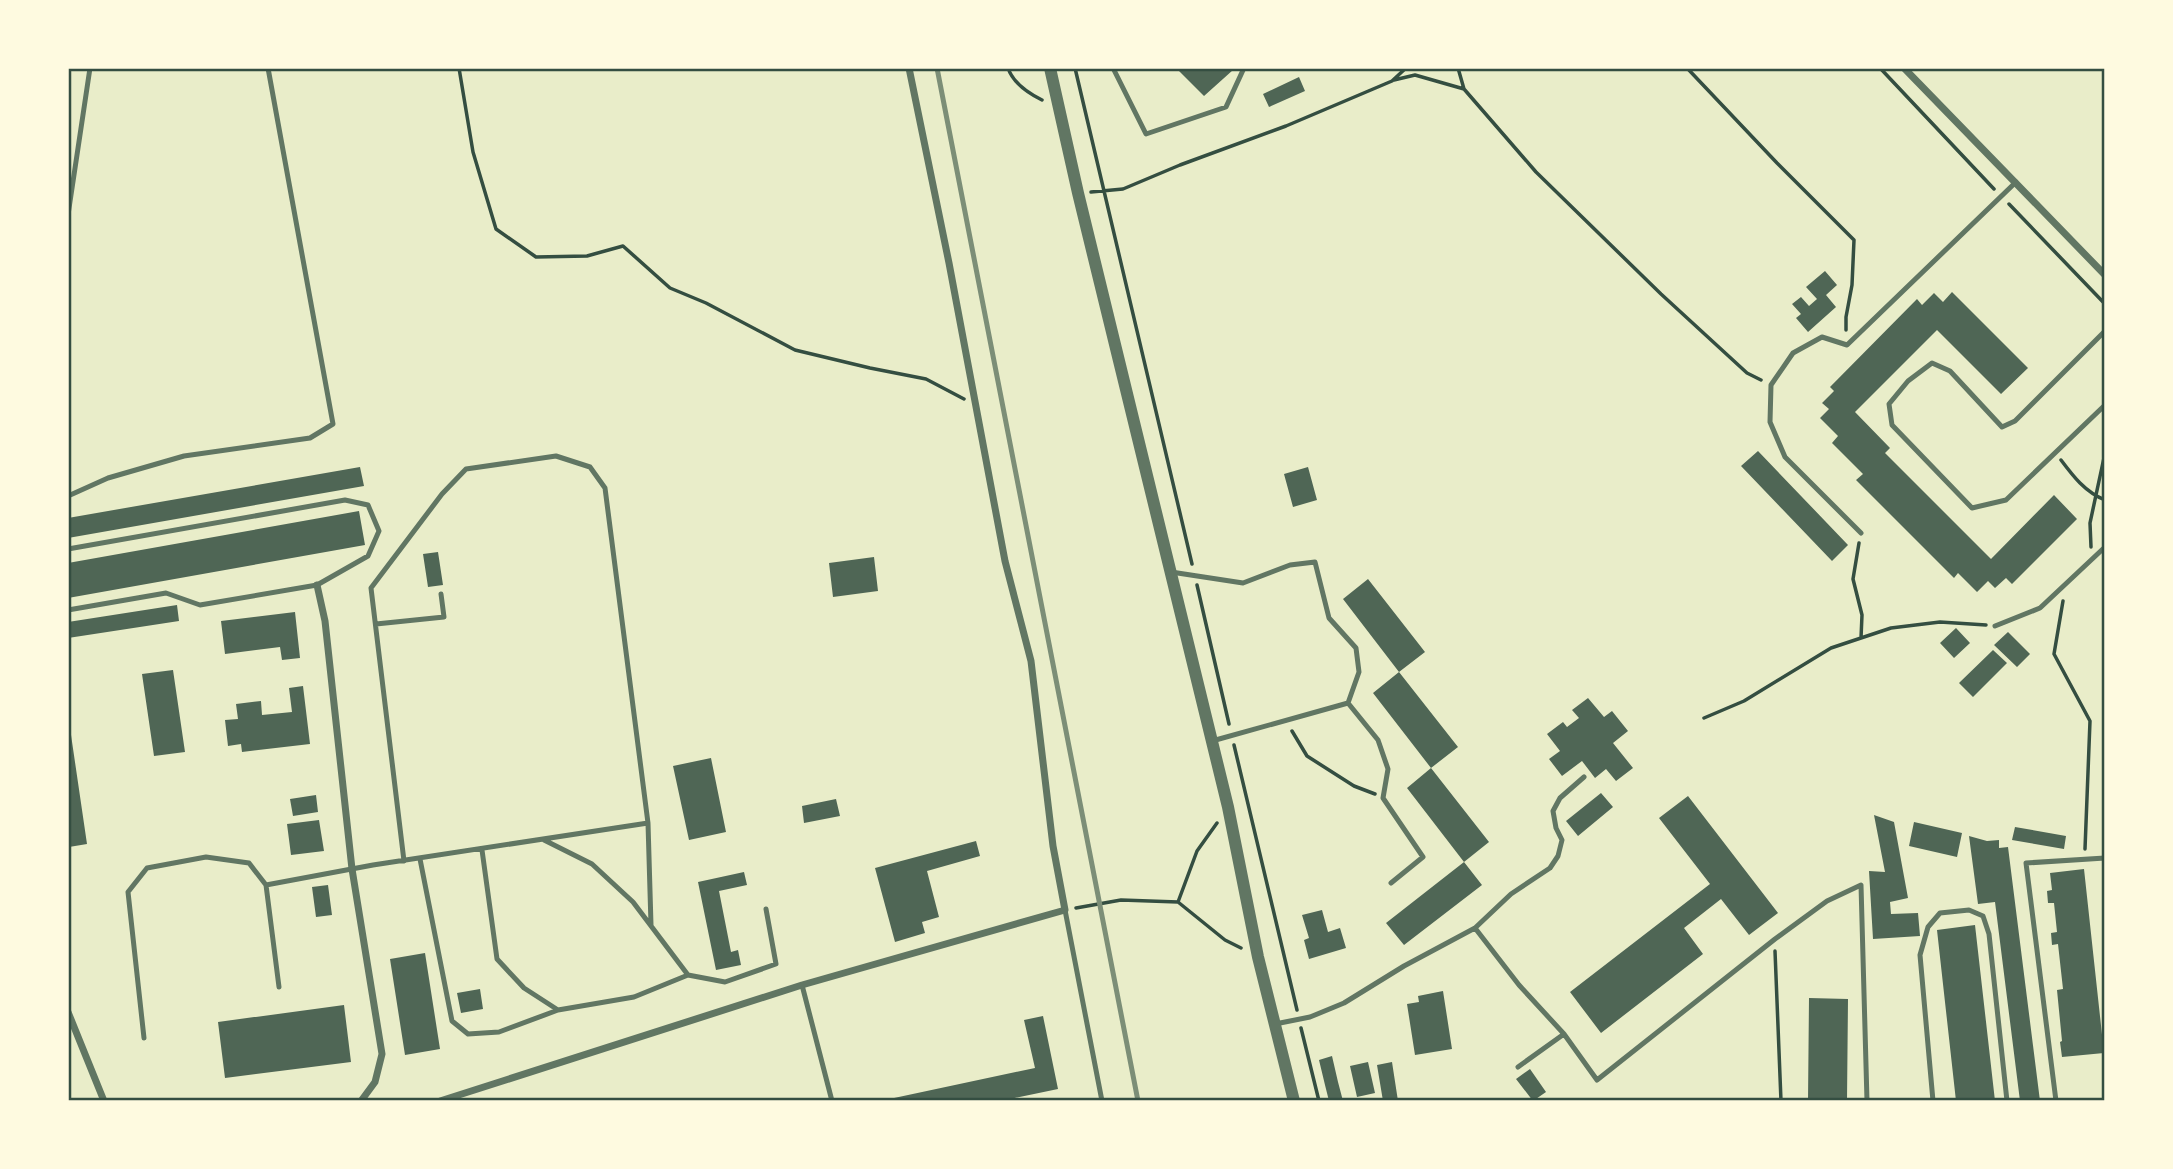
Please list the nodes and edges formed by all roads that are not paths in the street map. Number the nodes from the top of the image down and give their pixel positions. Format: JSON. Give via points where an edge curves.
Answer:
{"nodes":[{"id":1,"x":90,"y":68,"type":"edge"},
{"id":2,"x":268,"y":68,"type":"edge"},
{"id":3,"x":909,"y":68,"type":"edge"},
{"id":4,"x":1051,"y":68,"type":"edge"},
{"id":5,"x":1113,"y":68,"type":"edge"},
{"id":6,"x":1244,"y":68,"type":"edge"},
{"id":7,"x":1904,"y":68,"type":"edge"},
{"id":8,"x":2016,"y":182,"type":"junction"},
{"id":9,"x":68,"y":215,"type":"edge"},
{"id":10,"x":2105,"y":275,"type":"edge"},
{"id":11,"x":2105,"y":331,"type":"edge"},
{"id":12,"x":2105,"y":405,"type":"edge"},
{"id":13,"x":68,"y":496,"type":"edge"},
{"id":14,"x":1861,"y":533,"type":"road end"},
{"id":15,"x":2105,"y":547,"type":"edge"},
{"id":16,"x":68,"y":549,"type":"edge"},
{"id":17,"x":1171,"y":572,"type":"junction"},
{"id":18,"x":317,"y":585,"type":"junction"},
{"id":19,"x":441,"y":594,"type":"dead end"},
{"id":20,"x":68,"y":610,"type":"edge"},
{"id":21,"x":376,"y":624,"type":"junction"},
{"id":22,"x":1995,"y":626,"type":"road end"},
{"id":23,"x":1348,"y":703,"type":"junction"},
{"id":24,"x":1212,"y":741,"type":"junction"},
{"id":25,"x":1584,"y":777,"type":"dead end"},
{"id":26,"x":648,"y":823,"type":"junction"},
{"id":27,"x":544,"y":840,"type":"junction"},
{"id":28,"x":482,"y":850,"type":"junction"},
{"id":29,"x":2105,"y":858,"type":"edge"},
{"id":30,"x":420,"y":859,"type":"junction"},
{"id":31,"x":404,"y":861,"type":"junction"},
{"id":32,"x":352,"y":869,"type":"junction"},
{"id":33,"x":1391,"y":883,"type":"dead end"},
{"id":34,"x":266,"y":886,"type":"junction"},
{"id":35,"x":766,"y":908,"type":"dead end"},
{"id":36,"x":1065,"y":910,"type":"junction"},
{"id":37,"x":650,"y":925,"type":"junction"},
{"id":38,"x":1475,"y":928,"type":"junction"},
{"id":39,"x":688,"y":975,"type":"junction"},
{"id":40,"x":802,"y":985,"type":"junction"},
{"id":41,"x":279,"y":987,"type":"dead end"},
{"id":42,"x":558,"y":1010,"type":"junction"},
{"id":43,"x":68,"y":1012,"type":"edge"},
{"id":44,"x":1275,"y":1024,"type":"junction"},
{"id":45,"x":1564,"y":1034,"type":"junction"},
{"id":46,"x":144,"y":1038,"type":"dead end"},
{"id":47,"x":1518,"y":1067,"type":"dead end"},
{"id":48,"x":104,"y":1101,"type":"edge"},
{"id":49,"x":361,"y":1101,"type":"edge"},
{"id":50,"x":440,"y":1101,"type":"edge"},
{"id":51,"x":832,"y":1101,"type":"edge"},
{"id":52,"x":1102,"y":1101,"type":"edge"},
{"id":53,"x":1294,"y":1101,"type":"edge"},
{"id":54,"x":1867,"y":1101,"type":"edge"},
{"id":55,"x":1933,"y":1101,"type":"edge"},
{"id":56,"x":2007,"y":1101,"type":"edge"},
{"id":57,"x":2056,"y":1101,"type":"edge"}],
"edges":[{"from":1,"to":9,"type":"lane"},
{"from":2,"to":13,"type":"lane","via":[[333,424],[310,438],[184,456],[108,478]]},
{"from":3,"to":36,"type":"street","via":[[1005,561],[1031,661]]},
{"from":4,"to":17,"type":"street"},
{"from":5,"to":6,"type":"lane","via":[[1146,134],[1226,107]]},
{"from":7,"to":8,"type":"street"},
{"from":8,"to":10,"type":"street"},
{"from":8,"to":14,"type":"lane","via":[[1847,345],[1822,337],[1793,353],[1771,385],[1770,422],[1785,457]]},
{"from":11,"to":12,"type":"lane","via":[[2015,421],[2001,427],[1950,371],[1932,363],[1908,381],[1889,404],[1892,425],[1972,508],[2006,500]]},
{"from":15,"to":22,"type":"lane","via":[[2040,608]]},
{"from":16,"to":18,"type":"lane","via":[[345,500],[368,505],[379,531],[368,556]]},
{"from":17,"to":23,"type":"lane","via":[[1243,583],[1290,565],[1315,562],[1329,618],[1356,648],[1359,672]]},
{"from":17,"to":24,"type":"street"},
{"from":18,"to":20,"type":"lane","via":[[200,605],[166,593]]},
{"from":18,"to":32,"type":"street","via":[[325,621]]},
{"from":19,"to":21,"type":"lane","via":[[444,617]]},
{"from":21,"to":26,"type":"lane","via":[[371,588],[466,469],[556,456],[590,467],[605,488]]},
{"from":21,"to":31,"type":"lane"},
{"from":23,"to":24,"type":"lane"},
{"from":23,"to":33,"type":"lane","via":[[1378,740],[1388,769],[1383,797],[1423,857]]},
{"from":24,"to":44,"type":"street"},
{"from":25,"to":38,"type":"lane","via":[[1560,798],[1553,811],[1562,840],[1550,868],[1511,894]]},
{"from":26,"to":27,"type":"lane"},
{"from":26,"to":37,"type":"lane"},
{"from":27,"to":28,"type":"lane"},
{"from":27,"to":37,"type":"lane","via":[[592,864],[633,902]]},
{"from":28,"to":30,"type":"lane"},
{"from":28,"to":42,"type":"lane","via":[[497,959],[524,988]]},
{"from":29,"to":57,"type":"lane","via":[[2026,863]]},
{"from":30,"to":31,"type":"lane"},
{"from":30,"to":42,"type":"lane","via":[[452,1021],[468,1034],[499,1032]]},
{"from":31,"to":32,"type":"lane"},
{"from":32,"to":34,"type":"lane"},
{"from":32,"to":49,"type":"street","via":[[382,1055],[375,1082]]},
{"from":34,"to":41,"type":"lane"},
{"from":34,"to":46,"type":"lane","via":[[248,863],[206,856],[147,868],[128,892]]},
{"from":35,"to":39,"type":"lane","via":[[776,964],[724,982]]},
{"from":36,"to":40,"type":"street"},
{"from":36,"to":52,"type":"lane"},
{"from":37,"to":39,"type":"lane"},
{"from":38,"to":44,"type":"lane","via":[[1344,1003]]},
{"from":38,"to":45,"type":"lane"},
{"from":39,"to":42,"type":"lane","via":[[634,997]]},
{"from":40,"to":50,"type":"street"},
{"from":40,"to":51,"type":"lane"},
{"from":43,"to":48,"type":"street"},
{"from":44,"to":53,"type":"street"},
{"from":45,"to":47,"type":"lane"},
{"from":45,"to":54,"type":"lane","via":[[1597,1080],[1775,939],[1827,901],[1861,886]]},
{"from":55,"to":56,"type":"lane","via":[[1920,955],[1927,927],[1940,913],[1969,910],[1983,916],[1989,934]]}]}
